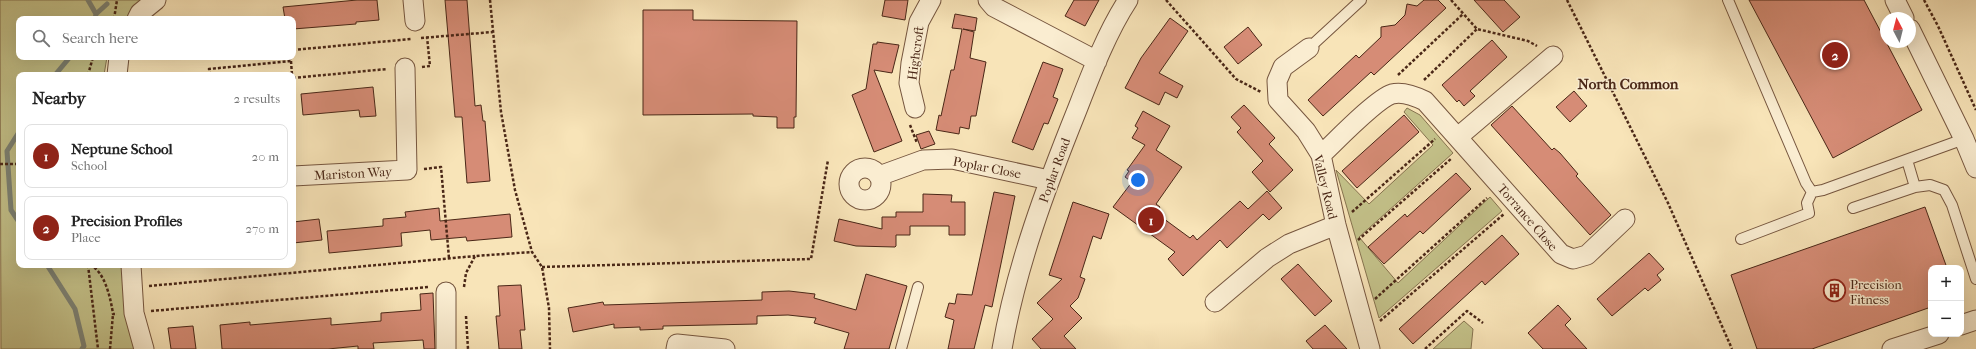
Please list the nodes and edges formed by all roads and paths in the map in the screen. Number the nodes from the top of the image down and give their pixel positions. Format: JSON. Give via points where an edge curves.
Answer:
{"nodes":[{"id":1,"x":117,"y":0,"type":"edge"},
{"id":2,"x":156,"y":0,"type":"edge"},
{"id":3,"x":413,"y":0,"type":"edge"},
{"id":4,"x":490,"y":0,"type":"edge"},
{"id":5,"x":931,"y":0,"type":"edge"},
{"id":6,"x":988,"y":0,"type":"edge"},
{"id":7,"x":1128,"y":0,"type":"edge"},
{"id":8,"x":1166,"y":0,"type":"edge"},
{"id":9,"x":1361,"y":0,"type":"edge"},
{"id":10,"x":1451,"y":0,"type":"edge"},
{"id":11,"x":1567,"y":0,"type":"edge"},
{"id":12,"x":1728,"y":0,"type":"edge"},
{"id":13,"x":1895,"y":0,"type":"edge"},
{"id":14,"x":1924,"y":0,"type":"edge"},
{"id":15,"x":1901,"y":12,"type":"edge"},
{"id":16,"x":1463,"y":14,"type":"junction"},
{"id":17,"x":114,"y":16,"type":"edge"},
{"id":18,"x":138,"y":16,"type":"edge"},
{"id":19,"x":415,"y":21,"type":"joint"},
{"id":20,"x":1477,"y":29,"type":"junction"},
{"id":21,"x":493,"y":32,"type":"junction"},
{"id":22,"x":427,"y":38,"type":"junction"},
{"id":23,"x":1916,"y":41,"type":"edge"},
{"id":24,"x":1309,"y":48,"type":"joint"},
{"id":25,"x":296,"y":50,"type":"edge"},
{"id":26,"x":1553,"y":56,"type":"joint"},
{"id":27,"x":92,"y":60,"type":"edge"},
{"id":28,"x":119,"y":60,"type":"edge"},
{"id":29,"x":291,"y":61,"type":"joint"},
{"id":30,"x":1097,"y":61,"type":"junction"},
{"id":31,"x":405,"y":68,"type":"junction"},
{"id":32,"x":89,"y":72,"type":"edge"},
{"id":33,"x":117,"y":72,"type":"edge"},
{"id":34,"x":210,"y":72,"type":"edge"},
{"id":35,"x":292,"y":72,"type":"edge"},
{"id":36,"x":296,"y":76,"type":"edge"},
{"id":37,"x":1392,"y":94,"type":"junction"},
{"id":38,"x":1414,"y":96,"type":"junction"},
{"id":39,"x":1278,"y":100,"type":"junction"},
{"id":40,"x":915,"y":108,"type":"joint"},
{"id":41,"x":1976,"y":110,"type":"edge"},
{"id":42,"x":1458,"y":137,"type":"junction"},
{"id":43,"x":1964,"y":139,"type":"junction"},
{"id":44,"x":1321,"y":155,"type":"junction"},
{"id":45,"x":828,"y":160,"type":"dead end"},
{"id":46,"x":923,"y":160,"type":"junction"},
{"id":47,"x":1907,"y":160,"type":"junction"},
{"id":48,"x":0,"y":164,"type":"edge"},
{"id":49,"x":16,"y":164,"type":"edge"},
{"id":50,"x":1976,"y":168,"type":"edge"},
{"id":51,"x":407,"y":170,"type":"junction"},
{"id":52,"x":296,"y":176,"type":"edge"},
{"id":53,"x":879,"y":176,"type":"dead end"},
{"id":54,"x":1049,"y":180,"type":"junction"},
{"id":55,"x":1500,"y":185,"type":"junction"},
{"id":56,"x":1915,"y":186,"type":"junction"},
{"id":57,"x":1812,"y":192,"type":"junction"},
{"id":58,"x":1516,"y":204,"type":"junction"},
{"id":59,"x":1853,"y":208,"type":"dead end"},
{"id":60,"x":1625,"y":219,"type":"dead end"},
{"id":61,"x":1336,"y":226,"type":"junction"},
{"id":62,"x":1741,"y":239,"type":"dead end"},
{"id":63,"x":532,"y":252,"type":"junction"},
{"id":64,"x":1344,"y":252,"type":"junction"},
{"id":65,"x":475,"y":256,"type":"junction"},
{"id":66,"x":449,"y":258,"type":"junction"},
{"id":67,"x":542,"y":267,"type":"junction"},
{"id":68,"x":89,"y":268,"type":"edge"},
{"id":69,"x":96,"y":268,"type":"edge"},
{"id":70,"x":131,"y":268,"type":"edge"},
{"id":71,"x":1976,"y":279,"type":"edge"},
{"id":72,"x":132,"y":287,"type":"junction"},
{"id":73,"x":918,"y":287,"type":"dead end"},
{"id":74,"x":448,"y":290,"type":"junction"},
{"id":75,"x":1215,"y":302,"type":"dead end"},
{"id":76,"x":1361,"y":312,"type":"junction"},
{"id":77,"x":134,"y":313,"type":"junction"},
{"id":78,"x":113,"y":314,"type":"junction"},
{"id":79,"x":466,"y":315,"type":"dead end"},
{"id":80,"x":1976,"y":320,"type":"edge"},
{"id":81,"x":1483,"y":323,"type":"dead end"},
{"id":82,"x":1964,"y":324,"type":"edge"},
{"id":83,"x":1933,"y":340,"type":"edge"},
{"id":84,"x":1368,"y":341,"type":"edge"},
{"id":85,"x":98,"y":349,"type":"edge"},
{"id":86,"x":110,"y":349,"type":"edge"},
{"id":87,"x":144,"y":349,"type":"edge"},
{"id":88,"x":446,"y":349,"type":"edge"},
{"id":89,"x":468,"y":349,"type":"edge"},
{"id":90,"x":550,"y":349,"type":"edge"},
{"id":91,"x":676,"y":349,"type":"edge"},
{"id":92,"x":725,"y":349,"type":"edge"},
{"id":93,"x":901,"y":349,"type":"edge"},
{"id":94,"x":1002,"y":349,"type":"edge"},
{"id":95,"x":1425,"y":349,"type":"edge"},
{"id":96,"x":1732,"y":349,"type":"edge"},
{"id":97,"x":1892,"y":349,"type":"edge"}],
"edges":[{"from":1,"to":17,"type":"path"},
{"from":2,"to":18,"type":"street"},
{"from":3,"to":19,"type":"street"},
{"from":4,"to":21,"type":"path"},
{"from":5,"to":40,"type":"street","name":"Highcroft","via":[[919,22],[911,63],[909,83]]},
{"from":6,"to":30,"type":"street","via":[[994,7]]},
{"from":7,"to":30,"type":"street","name":"Poplar Road"},
{"from":8,"to":39,"type":"path","via":[[1236,80]]},
{"from":9,"to":24,"type":"lane"},
{"from":10,"to":16,"type":"path"},
{"from":11,"to":96,"type":"path","via":[[1668,203]]},
{"from":12,"to":57,"type":"lane"},
{"from":13,"to":15,"type":"street"},
{"from":14,"to":41,"type":"path"},
{"from":16,"to":20,"type":"path"},
{"from":16,"to":37,"type":"path","via":[[1392,80]]},
{"from":19,"to":22,"type":"path","via":[[425,20]]},
{"from":20,"to":26,"type":"path","via":[[1528,41]]},
{"from":20,"to":38,"type":"path","via":[[1419,85]]},
{"from":21,"to":22,"type":"path"},
{"from":21,"to":63,"type":"path","via":[[500,112],[515,190]]},
{"from":22,"to":25,"type":"path"},
{"from":22,"to":31,"type":"path","via":[[430,66]]},
{"from":23,"to":43,"type":"street"},
{"from":24,"to":39,"type":"street","via":[[1283,67],[1277,82]]},
{"from":26,"to":42,"type":"street"},
{"from":27,"to":32,"type":"path"},
{"from":28,"to":33,"type":"street"},
{"from":29,"to":34,"type":"path","via":[[209,69]]},
{"from":29,"to":35,"type":"path"},
{"from":30,"to":54,"type":"street","name":"Poplar Road"},
{"from":31,"to":36,"type":"path"},
{"from":31,"to":51,"type":"street","name":"Mariston Way"},
{"from":37,"to":38,"type":"street","name":"Torrance Close"},
{"from":37,"to":44,"type":"street","via":[[1378,102]]},
{"from":38,"to":42,"type":"street","name":"Torrance Close","via":[[1425,101]]},
{"from":39,"to":44,"type":"street","name":"Valley Road","via":[[1306,132]]},
{"from":40,"to":46,"type":"path","via":[[905,112]]},
{"from":42,"to":55,"type":"street","name":"Torrance Close"},
{"from":42,"to":61,"type":"path"},
{"from":42,"to":64,"type":"path"},
{"from":43,"to":47,"type":"lane"},
{"from":43,"to":50,"type":"street"},
{"from":44,"to":61,"type":"street","name":"Valley Road"},
{"from":45,"to":67,"type":"path","via":[[811,258]]},
{"from":46,"to":53,"type":"street","name":"Poplar Close"},
{"from":46,"to":54,"type":"street","name":"Poplar Close","via":[[952,159]]},
{"from":47,"to":56,"type":"lane"},
{"from":47,"to":57,"type":"lane"},
{"from":48,"to":49,"type":"path"},
{"from":51,"to":52,"type":"street","name":"Mariston Way"},
{"from":51,"to":66,"type":"path","via":[[441,168]]},
{"from":54,"to":94,"type":"street","name":"Poplar Road","via":[[1008,312]]},
{"from":55,"to":58,"type":"street","name":"Torrance Close"},
{"from":55,"to":76,"type":"path"},
{"from":56,"to":59,"type":"lane"},
{"from":56,"to":71,"type":"lane","via":[[1930,185],[1944,190],[1952,205]]},
{"from":57,"to":62,"type":"lane","via":[[1807,203],[1809,213]]},
{"from":58,"to":60,"type":"street","name":"Torrance Close","via":[[1561,254],[1573,259],[1587,255]]},
{"from":58,"to":84,"type":"path"},
{"from":61,"to":64,"type":"street","name":"Valley Road"},
{"from":61,"to":75,"type":"street","via":[[1289,244],[1267,258]]},
{"from":63,"to":65,"type":"path"},
{"from":63,"to":67,"type":"path"},
{"from":64,"to":76,"type":"street","name":"Valley Road"},
{"from":65,"to":66,"type":"path"},
{"from":65,"to":74,"type":"path","via":[[466,273]]},
{"from":66,"to":72,"type":"path"},
{"from":67,"to":90,"type":"path","via":[[549,308]]},
{"from":68,"to":85,"type":"path"},
{"from":69,"to":78,"type":"path","via":[[112,304]]},
{"from":70,"to":72,"type":"street"},
{"from":72,"to":77,"type":"street"},
{"from":73,"to":93,"type":"lane"},
{"from":74,"to":77,"type":"path"},
{"from":74,"to":88,"type":"street"},
{"from":76,"to":84,"type":"street","name":"Valley Road"},
{"from":77,"to":78,"type":"path"},
{"from":77,"to":87,"type":"street"},
{"from":78,"to":86,"type":"path"},
{"from":79,"to":89,"type":"path"},
{"from":80,"to":82,"type":"street"},
{"from":81,"to":95,"type":"path","via":[[1467,311]]},
{"from":83,"to":97,"type":"street"},
{"from":91,"to":92,"type":"street","via":[[677,344]]}]}
